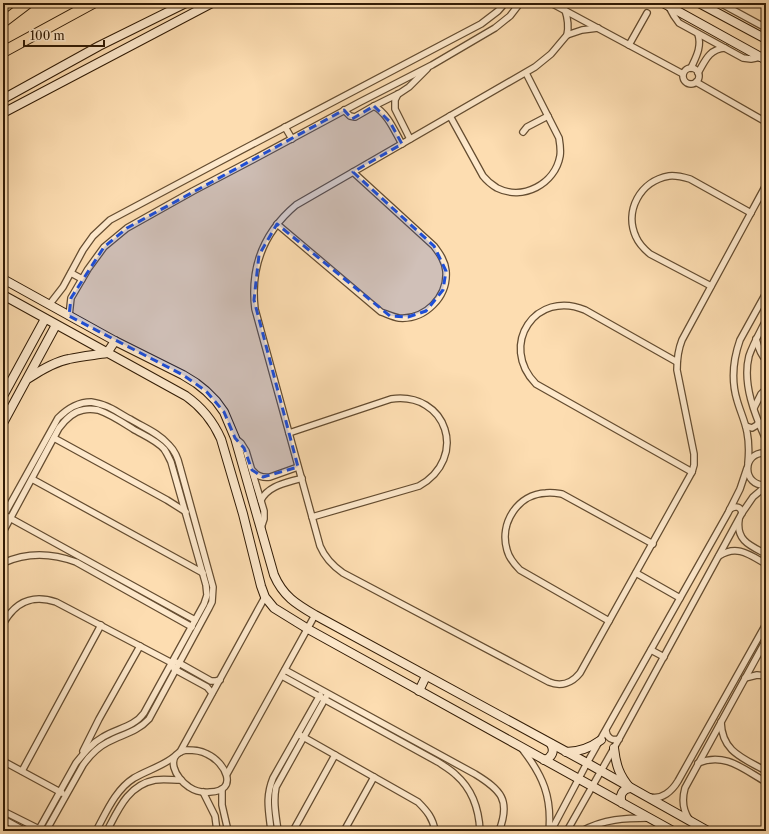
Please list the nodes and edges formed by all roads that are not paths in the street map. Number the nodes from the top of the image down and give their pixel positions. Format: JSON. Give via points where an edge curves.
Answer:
{"nodes":[{"id":1,"x":27,"y":3,"type":"edge"},
{"id":2,"x":93,"y":3,"type":"edge"},
{"id":3,"x":186,"y":3,"type":"edge"},
{"id":4,"x":212,"y":3,"type":"edge"},
{"id":5,"x":505,"y":3,"type":"edge"},
{"id":6,"x":520,"y":3,"type":"edge"},
{"id":7,"x":551,"y":3,"type":"edge"},
{"id":8,"x":699,"y":3,"type":"edge"},
{"id":9,"x":720,"y":3,"type":"edge"},
{"id":10,"x":666,"y":5,"type":"edge"},
{"id":11,"x":565,"y":10,"type":"junction"},
{"id":12,"x":647,"y":12,"type":"dead end"},
{"id":13,"x":3,"y":16,"type":"edge"},
{"id":14,"x":3,"y":22,"type":"edge"},
{"id":15,"x":475,"y":27,"type":"junction"},
{"id":16,"x":598,"y":28,"type":"junction"},
{"id":17,"x":766,"y":28,"type":"edge"},
{"id":18,"x":698,"y":34,"type":"junction"},
{"id":19,"x":484,"y":35,"type":"junction"},
{"id":20,"x":567,"y":35,"type":"junction"},
{"id":21,"x":766,"y":39,"type":"edge"},
{"id":22,"x":629,"y":45,"type":"junction"},
{"id":23,"x":724,"y":48,"type":"junction"},
{"id":24,"x":699,"y":50,"type":"junction"},
{"id":25,"x":3,"y":52,"type":"edge"},
{"id":26,"x":709,"y":55,"type":"junction"},
{"id":27,"x":764,"y":58,"type":"edge"},
{"id":28,"x":432,"y":65,"type":"junction"},
{"id":29,"x":691,"y":68,"type":"junction"},
{"id":30,"x":526,"y":73,"type":"junction"},
{"id":31,"x":698,"y":73,"type":"junction"},
{"id":32,"x":683,"y":74,"type":"junction"},
{"id":33,"x":696,"y":82,"type":"junction"},
{"id":34,"x":400,"y":92,"type":"junction"},
{"id":35,"x":3,"y":98,"type":"edge"},
{"id":36,"x":374,"y":106,"type":"junction"},
{"id":37,"x":344,"y":110,"type":"junction"},
{"id":38,"x":396,"y":111,"type":"junction"},
{"id":39,"x":3,"y":113,"type":"edge"},
{"id":40,"x":450,"y":116,"type":"junction"},
{"id":41,"x":548,"y":116,"type":"junction"},
{"id":42,"x":387,"y":117,"type":"junction"},
{"id":43,"x":766,"y":122,"type":"edge"},
{"id":44,"x":285,"y":127,"type":"junction"},
{"id":45,"x":523,"y":132,"type":"dead end"},
{"id":46,"x":292,"y":139,"type":"junction"},
{"id":47,"x":410,"y":139,"type":"junction"},
{"id":48,"x":402,"y":144,"type":"junction"},
{"id":49,"x":353,"y":172,"type":"junction"},
{"id":50,"x":766,"y":185,"type":"edge"},
{"id":51,"x":751,"y":213,"type":"junction"},
{"id":52,"x":277,"y":224,"type":"junction"},
{"id":53,"x":71,"y":273,"type":"junction"},
{"id":54,"x":3,"y":279,"type":"edge"},
{"id":55,"x":82,"y":279,"type":"junction"},
{"id":56,"x":711,"y":286,"type":"junction"},
{"id":57,"x":3,"y":295,"type":"edge"},
{"id":58,"x":765,"y":297,"type":"edge"},
{"id":59,"x":49,"y":305,"type":"junction"},
{"id":60,"x":69,"y":316,"type":"junction"},
{"id":61,"x":45,"y":318,"type":"junction"},
{"id":62,"x":766,"y":320,"type":"edge"},
{"id":63,"x":56,"y":325,"type":"junction"},
{"id":64,"x":756,"y":339,"type":"junction"},
{"id":65,"x":115,"y":341,"type":"junction"},
{"id":66,"x":108,"y":353,"type":"junction"},
{"id":67,"x":766,"y":360,"type":"edge"},
{"id":68,"x":677,"y":362,"type":"junction"},
{"id":69,"x":27,"y":380,"type":"junction"},
{"id":70,"x":766,"y":389,"type":"edge"},
{"id":71,"x":3,"y":396,"type":"edge"},
{"id":72,"x":754,"y":408,"type":"junction"},
{"id":73,"x":759,"y":422,"type":"junction"},
{"id":74,"x":3,"y":423,"type":"edge"},
{"id":75,"x":746,"y":426,"type":"junction"},
{"id":76,"x":289,"y":432,"type":"junction"},
{"id":77,"x":54,"y":438,"type":"junction"},
{"id":78,"x":235,"y":438,"type":"junction"},
{"id":79,"x":766,"y":440,"type":"edge"},
{"id":80,"x":766,"y":453,"type":"edge"},
{"id":81,"x":748,"y":465,"type":"junction"},
{"id":82,"x":298,"y":467,"type":"junction"},
{"id":83,"x":252,"y":470,"type":"junction"},
{"id":84,"x":692,"y":472,"type":"junction"},
{"id":85,"x":270,"y":477,"type":"junction"},
{"id":86,"x":302,"y":478,"type":"junction"},
{"id":87,"x":32,"y":479,"type":"junction"},
{"id":88,"x":766,"y":485,"type":"edge"},
{"id":89,"x":273,"y":488,"type":"junction"},
{"id":90,"x":181,"y":495,"type":"junction"},
{"id":91,"x":167,"y":500,"type":"junction"},
{"id":92,"x":261,"y":500,"type":"junction"},
{"id":93,"x":256,"y":509,"type":"junction"},
{"id":94,"x":730,"y":509,"type":"junction"},
{"id":95,"x":186,"y":512,"type":"junction"},
{"id":96,"x":742,"y":513,"type":"junction"},
{"id":97,"x":242,"y":514,"type":"junction"},
{"id":98,"x":4,"y":516,"type":"edge"},
{"id":99,"x":312,"y":517,"type":"junction"},
{"id":100,"x":11,"y":518,"type":"junction"},
{"id":101,"x":739,"y":519,"type":"junction"},
{"id":102,"x":196,"y":523,"type":"junction"},
{"id":103,"x":190,"y":526,"type":"junction"},
{"id":104,"x":261,"y":528,"type":"junction"},
{"id":105,"x":3,"y":532,"type":"edge"},
{"id":106,"x":199,"y":532,"type":"junction"},
{"id":107,"x":192,"y":534,"type":"junction"},
{"id":108,"x":653,"y":544,"type":"junction"},
{"id":109,"x":757,"y":549,"type":"junction"},
{"id":110,"x":766,"y":554,"type":"edge"},
{"id":111,"x":79,"y":556,"type":"junction"},
{"id":112,"x":718,"y":556,"type":"junction"},
{"id":113,"x":752,"y":556,"type":"junction"},
{"id":114,"x":76,"y":562,"type":"junction"},
{"id":115,"x":3,"y":563,"type":"edge"},
{"id":116,"x":766,"y":564,"type":"edge"},
{"id":117,"x":203,"y":573,"type":"junction"},
{"id":118,"x":636,"y":573,"type":"junction"},
{"id":119,"x":265,"y":597,"type":"junction"},
{"id":120,"x":680,"y":598,"type":"junction"},
{"id":121,"x":206,"y":600,"type":"junction"},
{"id":122,"x":212,"y":602,"type":"junction"},
{"id":123,"x":315,"y":615,"type":"junction"},
{"id":124,"x":195,"y":620,"type":"junction"},
{"id":125,"x":609,"y":621,"type":"junction"},
{"id":126,"x":3,"y":624,"type":"edge"},
{"id":127,"x":766,"y":624,"type":"edge"},
{"id":128,"x":101,"y":625,"type":"junction"},
{"id":129,"x":192,"y":627,"type":"junction"},
{"id":130,"x":308,"y":629,"type":"junction"},
{"id":131,"x":766,"y":640,"type":"edge"},
{"id":132,"x":140,"y":646,"type":"junction"},
{"id":133,"x":763,"y":646,"type":"junction"},
{"id":134,"x":651,"y":650,"type":"junction"},
{"id":135,"x":766,"y":655,"type":"edge"},
{"id":136,"x":664,"y":657,"type":"junction"},
{"id":137,"x":172,"y":663,"type":"junction"},
{"id":138,"x":179,"y":663,"type":"junction"},
{"id":139,"x":176,"y":670,"type":"junction"},
{"id":140,"x":285,"y":670,"type":"junction"},
{"id":141,"x":282,"y":676,"type":"junction"},
{"id":142,"x":426,"y":676,"type":"junction"},
{"id":143,"x":766,"y":676,"type":"edge"},
{"id":144,"x":745,"y":678,"type":"junction"},
{"id":145,"x":220,"y":680,"type":"junction"},
{"id":146,"x":419,"y":691,"type":"junction"},
{"id":147,"x":326,"y":692,"type":"junction"},
{"id":148,"x":212,"y":693,"type":"junction"},
{"id":149,"x":322,"y":698,"type":"junction"},
{"id":150,"x":721,"y":722,"type":"junction"},
{"id":151,"x":606,"y":731,"type":"junction"},
{"id":152,"x":301,"y":736,"type":"junction"},
{"id":153,"x":619,"y":739,"type":"junction"},
{"id":154,"x":601,"y":740,"type":"junction"},
{"id":155,"x":551,"y":744,"type":"junction"},
{"id":156,"x":522,"y":748,"type":"junction"},
{"id":157,"x":614,"y":748,"type":"junction"},
{"id":158,"x":566,"y":752,"type":"junction"},
{"id":159,"x":178,"y":754,"type":"junction"},
{"id":160,"x":82,"y":755,"type":"junction"},
{"id":161,"x":335,"y":755,"type":"junction"},
{"id":162,"x":739,"y":756,"type":"junction"},
{"id":163,"x":544,"y":760,"type":"junction"},
{"id":164,"x":3,"y":761,"type":"edge"},
{"id":165,"x":587,"y":763,"type":"junction"},
{"id":166,"x":698,"y":763,"type":"junction"},
{"id":167,"x":734,"y":764,"type":"junction"},
{"id":168,"x":22,"y":771,"type":"junction"},
{"id":169,"x":600,"y":771,"type":"junction"},
{"id":170,"x":766,"y":771,"type":"edge"},
{"id":171,"x":683,"y":773,"type":"junction"},
{"id":172,"x":227,"y":774,"type":"junction"},
{"id":173,"x":374,"y":777,"type":"junction"},
{"id":174,"x":690,"y":777,"type":"junction"},
{"id":175,"x":579,"y":779,"type":"junction"},
{"id":176,"x":180,"y":780,"type":"junction"},
{"id":177,"x":766,"y":782,"type":"edge"},
{"id":178,"x":592,"y":787,"type":"junction"},
{"id":179,"x":630,"y":788,"type":"junction"},
{"id":180,"x":222,"y":789,"type":"junction"},
{"id":181,"x":60,"y":792,"type":"junction"},
{"id":182,"x":203,"y":792,"type":"junction"},
{"id":183,"x":66,"y":795,"type":"junction"},
{"id":184,"x":115,"y":797,"type":"junction"},
{"id":185,"x":648,"y":797,"type":"junction"},
{"id":186,"x":124,"y":801,"type":"junction"},
{"id":187,"x":622,"y":803,"type":"junction"},
{"id":188,"x":3,"y":811,"type":"edge"},
{"id":189,"x":650,"y":818,"type":"junction"},
{"id":190,"x":3,"y":819,"type":"edge"},
{"id":191,"x":690,"y":821,"type":"junction"},
{"id":192,"x":38,"y":830,"type":"edge"},
{"id":193,"x":25,"y":831,"type":"edge"},
{"id":194,"x":46,"y":831,"type":"edge"},
{"id":195,"x":96,"y":831,"type":"edge"},
{"id":196,"x":107,"y":831,"type":"edge"},
{"id":197,"x":217,"y":831,"type":"edge"},
{"id":198,"x":228,"y":831,"type":"edge"},
{"id":199,"x":271,"y":831,"type":"edge"},
{"id":200,"x":278,"y":831,"type":"edge"},
{"id":201,"x":293,"y":831,"type":"edge"},
{"id":202,"x":344,"y":831,"type":"edge"},
{"id":203,"x":435,"y":831,"type":"edge"},
{"id":204,"x":480,"y":831,"type":"edge"},
{"id":205,"x":499,"y":831,"type":"edge"},
{"id":206,"x":550,"y":831,"type":"edge"},
{"id":207,"x":567,"y":831,"type":"edge"},
{"id":208,"x":582,"y":831,"type":"edge"},
{"id":209,"x":673,"y":831,"type":"edge"},
{"id":210,"x":708,"y":831,"type":"edge"}],
"edges":[{"from":1,"to":13,"type":"highway"},
{"from":1,"to":14,"type":"highway"},
{"from":2,"to":25,"type":"highway"},
{"from":3,"to":35,"type":"street"},
{"from":4,"to":39,"type":"street"},
{"from":5,"to":15,"type":"street"},
{"from":6,"to":19,"type":"street","via":[[506,20]]},
{"from":7,"to":11,"type":"street"},
{"from":8,"to":21,"type":"street"},
{"from":9,"to":17,"type":"street"},
{"from":10,"to":18,"type":"street","via":[[679,23]]},
{"from":10,"to":27,"type":"street"},
{"from":11,"to":16,"type":"street"},
{"from":11,"to":20,"type":"street","via":[[568,20]]},
{"from":12,"to":22,"type":"street"},
{"from":15,"to":19,"type":"street"},
{"from":15,"to":44,"type":"street"},
{"from":16,"to":20,"type":"street"},
{"from":16,"to":22,"type":"street"},
{"from":18,"to":23,"type":"street"},
{"from":18,"to":24,"type":"street"},
{"from":19,"to":28,"type":"street"},
{"from":20,"to":30,"type":"street","via":[[551,54]]},
{"from":22,"to":32,"type":"street"},
{"from":23,"to":26,"type":"street","via":[[714,50]]},
{"from":23,"to":27,"type":"street","via":[[743,58]]},
{"from":24,"to":26,"type":"street"},
{"from":24,"to":29,"type":"street"},
{"from":26,"to":31,"type":"street"},
{"from":28,"to":34,"type":"street"},
{"from":28,"to":37,"type":"street"},
{"from":29,"to":31,"type":"street"},
{"from":29,"to":32,"type":"street"},
{"from":30,"to":40,"type":"street"},
{"from":30,"to":41,"type":"street"},
{"from":31,"to":33,"type":"street","via":[[699,78]]},
{"from":32,"to":33,"type":"street","via":[[687,84]]},
{"from":33,"to":43,"type":"street"},
{"from":34,"to":36,"type":"street"},
{"from":34,"to":38,"type":"street","via":[[395,100]]},
{"from":36,"to":37,"type":"street","via":[[355,117]]},
{"from":36,"to":42,"type":"street"},
{"from":37,"to":46,"type":"street"},
{"from":38,"to":42,"type":"street"},
{"from":38,"to":47,"type":"street"},
{"from":40,"to":41,"type":"street","via":[[483,176],[497,188],[514,192],[524,192],[540,186],[548,180],[557,165],[560,156],[559,138]]},
{"from":40,"to":47,"type":"street"},
{"from":41,"to":45,"type":"street","via":[[527,127]]},
{"from":42,"to":48,"type":"street"},
{"from":44,"to":46,"type":"street"},
{"from":44,"to":53,"type":"street","via":[[110,220],[93,236]]},
{"from":46,"to":55,"type":"street","via":[[127,228],[104,247]]},
{"from":47,"to":48,"type":"street"},
{"from":48,"to":49,"type":"street"},
{"from":49,"to":52,"type":"street","via":[[296,205]]},
{"from":49,"to":52,"type":"street","via":[[440,254],[446,271],[444,285],[439,298],[426,311],[408,318],[394,317],[382,312]]},
{"from":50,"to":51,"type":"street"},
{"from":51,"to":56,"type":"street"},
{"from":51,"to":56,"type":"street","via":[[680,176],[660,178],[650,183],[636,200],[632,213],[633,229],[642,247],[650,254]]},
{"from":52,"to":76,"type":"street","via":[[259,255],[254,300]]},
{"from":53,"to":55,"type":"street"},
{"from":53,"to":59,"type":"street"},
{"from":54,"to":59,"type":"street"},
{"from":55,"to":60,"type":"street","via":[[71,298]]},
{"from":56,"to":68,"type":"street","via":[[682,340]]},
{"from":57,"to":61,"type":"street"},
{"from":58,"to":75,"type":"street","via":[[740,340],[733,365],[734,391]]},
{"from":59,"to":60,"type":"street"},
{"from":60,"to":65,"type":"street"},
{"from":61,"to":63,"type":"street"},
{"from":61,"to":71,"type":"street"},
{"from":62,"to":64,"type":"street"},
{"from":63,"to":66,"type":"street"},
{"from":63,"to":69,"type":"street"},
{"from":64,"to":67,"type":"street"},
{"from":64,"to":72,"type":"street","via":[[747,373]]},
{"from":65,"to":66,"type":"street"},
{"from":65,"to":78,"type":"street","via":[[183,375],[206,391],[224,412]]},
{"from":66,"to":69,"type":"street","via":[[61,361]]},
{"from":66,"to":97,"type":"street","via":[[186,396],[204,410],[221,440]]},
{"from":68,"to":84,"type":"street","via":[[694,454]]},
{"from":68,"to":84,"type":"street","via":[[585,310],[562,305],[554,306],[533,318],[524,332],[520,348],[525,371],[536,384]]},
{"from":69,"to":74,"type":"street"},
{"from":70,"to":72,"type":"street"},
{"from":72,"to":73,"type":"street"},
{"from":73,"to":75,"type":"street","via":[[752,428]]},
{"from":73,"to":79,"type":"street"},
{"from":75,"to":81,"type":"street"},
{"from":76,"to":82,"type":"street"},
{"from":76,"to":99,"type":"street","via":[[399,398],[415,400],[429,407],[440,418],[446,433],[447,449],[442,464],[426,482]]},
{"from":77,"to":87,"type":"street"},
{"from":77,"to":90,"type":"street","via":[[64,421],[76,412],[90,409],[104,413],[164,449],[171,462]]},
{"from":77,"to":91,"type":"street"},
{"from":78,"to":83,"type":"street","via":[[244,448]]},
{"from":78,"to":93,"type":"street"},
{"from":80,"to":81,"type":"street","via":[[754,455]]},
{"from":81,"to":88,"type":"street","via":[[750,478],[757,484]]},
{"from":81,"to":94,"type":"street"},
{"from":82,"to":85,"type":"street"},
{"from":82,"to":86,"type":"street"},
{"from":83,"to":85,"type":"street","via":[[260,476]]},
{"from":83,"to":92,"type":"street"},
{"from":84,"to":108,"type":"street"},
{"from":85,"to":89,"type":"street"},
{"from":86,"to":89,"type":"street"},
{"from":86,"to":99,"type":"street"},
{"from":87,"to":100,"type":"street"},
{"from":87,"to":117,"type":"street"},
{"from":88,"to":96,"type":"street","via":[[753,497]]},
{"from":89,"to":92,"type":"street"},
{"from":90,"to":91,"type":"street","via":[[176,499]]},
{"from":90,"to":95,"type":"street"},
{"from":91,"to":95,"type":"street"},
{"from":92,"to":104,"type":"street","via":[[265,516]]},
{"from":93,"to":97,"type":"street"},
{"from":93,"to":104,"type":"street"},
{"from":94,"to":96,"type":"street","via":[[738,507]]},
{"from":94,"to":120,"type":"street"},
{"from":95,"to":103,"type":"street"},
{"from":96,"to":101,"type":"street"},
{"from":97,"to":119,"type":"street"},
{"from":98,"to":100,"type":"street"},
{"from":98,"to":102,"type":"street","via":[[58,418],[72,407],[90,402],[113,409],[169,444],[178,458]]},
{"from":99,"to":125,"type":"street","via":[[322,551],[339,570],[552,683],[564,684],[577,676]]},
{"from":100,"to":105,"type":"street"},
{"from":100,"to":111,"type":"street"},
{"from":101,"to":109,"type":"street","via":[[738,526],[742,538]]},
{"from":101,"to":112,"type":"street"},
{"from":102,"to":103,"type":"street"},
{"from":102,"to":106,"type":"street"},
{"from":103,"to":107,"type":"street"},
{"from":104,"to":123,"type":"street","via":[[274,575],[281,589],[292,600]]},
{"from":106,"to":107,"type":"street"},
{"from":106,"to":122,"type":"street","via":[[212,580]]},
{"from":107,"to":117,"type":"street"},
{"from":108,"to":118,"type":"street"},
{"from":108,"to":125,"type":"street","via":[[562,494],[538,494],[517,506],[512,512],[507,523],[505,543],[515,565]]},
{"from":109,"to":110,"type":"street"},
{"from":109,"to":113,"type":"street"},
{"from":111,"to":114,"type":"street"},
{"from":111,"to":124,"type":"street"},
{"from":112,"to":113,"type":"street","via":[[736,550]]},
{"from":112,"to":136,"type":"street"},
{"from":113,"to":116,"type":"street"},
{"from":114,"to":115,"type":"street","via":[[66,558],[38,555],[24,556]]},
{"from":114,"to":129,"type":"street"},
{"from":117,"to":121,"type":"street"},
{"from":118,"to":120,"type":"street"},
{"from":118,"to":125,"type":"street"},
{"from":119,"to":130,"type":"street","via":[[279,612]]},
{"from":119,"to":145,"type":"street"},
{"from":120,"to":134,"type":"street"},
{"from":121,"to":122,"type":"street"},
{"from":121,"to":124,"type":"street"},
{"from":122,"to":138,"type":"street"},
{"from":123,"to":130,"type":"street"},
{"from":123,"to":142,"type":"street"},
{"from":124,"to":129,"type":"street"},
{"from":126,"to":128,"type":"street","via":[[18,606],[30,600],[43,598],[63,604]]},
{"from":127,"to":171,"type":"street"},
{"from":128,"to":132,"type":"street"},
{"from":128,"to":168,"type":"street"},
{"from":129,"to":137,"type":"street"},
{"from":130,"to":140,"type":"street"},
{"from":130,"to":146,"type":"street"},
{"from":131,"to":133,"type":"street"},
{"from":132,"to":137,"type":"street"},
{"from":132,"to":160,"type":"street"},
{"from":133,"to":135,"type":"street"},
{"from":133,"to":144,"type":"street"},
{"from":134,"to":136,"type":"street"},
{"from":134,"to":151,"type":"street"},
{"from":136,"to":153,"type":"street"},
{"from":137,"to":138,"type":"street"},
{"from":137,"to":139,"type":"street"},
{"from":137,"to":160,"type":"street","via":[[141,718],[103,737]]},
{"from":138,"to":139,"type":"street"},
{"from":138,"to":145,"type":"street","via":[[211,681]]},
{"from":139,"to":148,"type":"street","via":[[207,687]]},
{"from":139,"to":183,"type":"street","via":[[145,723],[136,730],[107,742],[94,752],[83,765]]},
{"from":140,"to":141,"type":"street"},
{"from":140,"to":147,"type":"street"},
{"from":141,"to":149,"type":"street"},
{"from":141,"to":172,"type":"street"},
{"from":142,"to":146,"type":"street"},
{"from":142,"to":155,"type":"street"},
{"from":143,"to":144,"type":"street"},
{"from":144,"to":150,"type":"street"},
{"from":145,"to":148,"type":"street"},
{"from":146,"to":156,"type":"street"},
{"from":147,"to":149,"type":"street"},
{"from":147,"to":205,"type":"street","via":[[490,784],[499,792],[504,803]]},
{"from":148,"to":159,"type":"street"},
{"from":149,"to":152,"type":"street"},
{"from":149,"to":204,"type":"street","via":[[438,762],[456,775],[476,806]]},
{"from":150,"to":162,"type":"street","via":[[723,738]]},
{"from":150,"to":166,"type":"street"},
{"from":151,"to":153,"type":"street","via":[[609,738]]},
{"from":151,"to":154,"type":"street"},
{"from":152,"to":161,"type":"street"},
{"from":152,"to":199,"type":"street","via":[[270,785],[268,807]]},
{"from":152,"to":200,"type":"street","via":[[276,787],[274,803]]},
{"from":153,"to":157,"type":"street"},
{"from":154,"to":158,"type":"street","via":[[582,750]]},
{"from":154,"to":165,"type":"street"},
{"from":155,"to":158,"type":"street"},
{"from":155,"to":163,"type":"street","via":[[552,754]]},
{"from":156,"to":163,"type":"street"},
{"from":156,"to":206,"type":"street","via":[[545,788],[549,803]]},
{"from":157,"to":169,"type":"street"},
{"from":157,"to":179,"type":"street","via":[[618,770]]},
{"from":158,"to":165,"type":"street"},
{"from":159,"to":172,"type":"street","via":[[191,750],[208,754],[217,760]]},
{"from":159,"to":176,"type":"street","via":[[173,762]]},
{"from":159,"to":184,"type":"street","via":[[135,778]]},
{"from":160,"to":181,"type":"street"},
{"from":161,"to":173,"type":"street"},
{"from":161,"to":201,"type":"street"},
{"from":162,"to":167,"type":"street","via":[[734,760]]},
{"from":162,"to":170,"type":"street"},
{"from":163,"to":175,"type":"street"},
{"from":164,"to":168,"type":"street"},
{"from":165,"to":169,"type":"street"},
{"from":165,"to":175,"type":"street"},
{"from":166,"to":167,"type":"street","via":[[720,759]]},
{"from":166,"to":174,"type":"street"},
{"from":167,"to":177,"type":"street"},
{"from":168,"to":181,"type":"street"},
{"from":169,"to":178,"type":"street"},
{"from":169,"to":179,"type":"street"},
{"from":171,"to":174,"type":"street"},
{"from":171,"to":185,"type":"street","via":[[669,792],[655,798]]},
{"from":172,"to":180,"type":"street","via":[[226,784]]},
{"from":173,"to":202,"type":"street"},
{"from":173,"to":203,"type":"street","via":[[418,802],[429,814]]},
{"from":174,"to":191,"type":"street","via":[[683,794],[683,806]]},
{"from":175,"to":178,"type":"street"},
{"from":175,"to":206,"type":"street"},
{"from":176,"to":182,"type":"street"},
{"from":176,"to":186,"type":"street","via":[[147,782],[130,793]]},
{"from":178,"to":187,"type":"street"},
{"from":178,"to":207,"type":"street"},
{"from":179,"to":185,"type":"street"},
{"from":179,"to":187,"type":"street","via":[[622,792]]},
{"from":180,"to":182,"type":"street","via":[[216,792]]},
{"from":180,"to":198,"type":"street","via":[[222,806]]},
{"from":181,"to":183,"type":"street"},
{"from":181,"to":192,"type":"street"},
{"from":182,"to":197,"type":"street","via":[[214,816]]},
{"from":183,"to":194,"type":"street"},
{"from":184,"to":186,"type":"street"},
{"from":184,"to":195,"type":"street"},
{"from":185,"to":191,"type":"street"},
{"from":186,"to":196,"type":"street"},
{"from":187,"to":189,"type":"street"},
{"from":188,"to":192,"type":"street"},
{"from":189,"to":208,"type":"street","via":[[608,821]]},
{"from":189,"to":209,"type":"street"},
{"from":190,"to":193,"type":"street"},
{"from":191,"to":210,"type":"street"}]}
